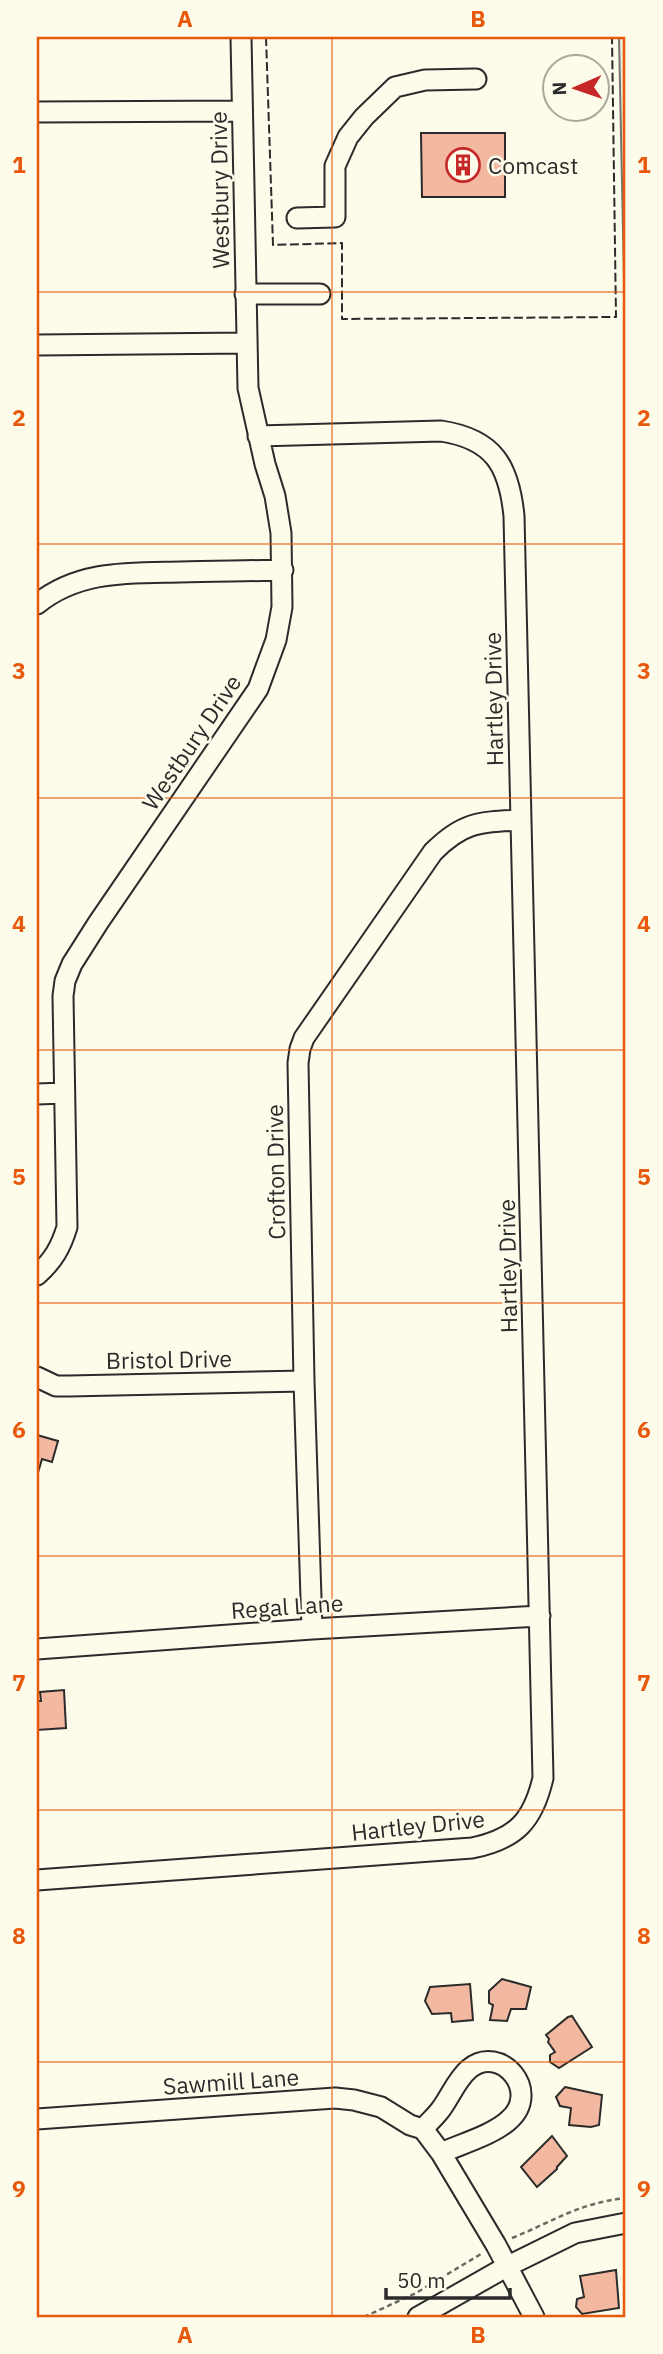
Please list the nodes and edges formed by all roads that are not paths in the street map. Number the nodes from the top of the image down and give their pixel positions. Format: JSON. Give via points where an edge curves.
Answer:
{"nodes":[{"id":1,"x":241,"y":37,"type":"edge"},
{"id":2,"x":476,"y":79,"type":"dead end"},
{"id":3,"x":241,"y":111,"type":"junction"},
{"id":4,"x":37,"y":112,"type":"edge"},
{"id":5,"x":297,"y":218,"type":"dead end"},
{"id":6,"x":320,"y":293,"type":"dead end"},
{"id":7,"x":246,"y":294,"type":"junction"},
{"id":8,"x":246,"y":343,"type":"junction"},
{"id":9,"x":37,"y":345,"type":"edge"},
{"id":10,"x":258,"y":436,"type":"junction"},
{"id":11,"x":283,"y":570,"type":"junction"},
{"id":12,"x":37,"y":604,"type":"edge"},
{"id":13,"x":520,"y":820,"type":"junction"},
{"id":14,"x":64,"y":1093,"type":"junction"},
{"id":15,"x":37,"y":1094,"type":"edge"},
{"id":16,"x":37,"y":1275,"type":"edge"},
{"id":17,"x":37,"y":1377,"type":"edge"},
{"id":18,"x":304,"y":1381,"type":"junction"},
{"id":19,"x":540,"y":1616,"type":"junction"},
{"id":20,"x":312,"y":1629,"type":"junction"},
{"id":21,"x":37,"y":1649,"type":"edge"},
{"id":22,"x":37,"y":1880,"type":"edge"},
{"id":23,"x":37,"y":2119,"type":"edge"},
{"id":24,"x":423,"y":2129,"type":"junction"},
{"id":25,"x":441,"y":2153,"type":"junction"},
{"id":26,"x":626,"y":2222,"type":"edge"},
{"id":27,"x":506,"y":2267,"type":"junction"},
{"id":28,"x":418,"y":2317,"type":"edge"},
{"id":29,"x":534,"y":2317,"type":"edge"}],
"edges":[{"from":1,"to":3,"type":"street","name":"Westbury Drive"},
{"from":2,"to":5,"type":"street","via":[[425,80],[395,87],[348,137],[335,166],[335,217]]},
{"from":3,"to":4,"type":"street"},
{"from":3,"to":7,"type":"street","name":"Westbury Drive"},
{"from":6,"to":7,"type":"street"},
{"from":7,"to":8,"type":"street","name":"Westbury Drive"},
{"from":8,"to":9,"type":"street"},
{"from":8,"to":10,"type":"street","name":"Westbury Drive","via":[[248,388]]},
{"from":10,"to":11,"type":"street","name":"Westbury Drive","via":[[275,496]]},
{"from":10,"to":13,"type":"street","name":"Hartley Drive","via":[[441,431],[472,438],[497,459],[512,494],[514,516]]},
{"from":11,"to":12,"type":"street","via":[[111,573],[71,583]]},
{"from":11,"to":14,"type":"street","name":"Westbury Drive","via":[[276,640],[258,689],[72,964],[63,996]]},
{"from":13,"to":18,"type":"street","name":"Crofton Drive","via":[[465,826],[433,852],[304,1038],[298,1076]]},
{"from":13,"to":19,"type":"street","name":"Hartley Drive"},
{"from":14,"to":15,"type":"street"},
{"from":14,"to":16,"type":"street","name":"Westbury Drive","via":[[67,1227],[55,1256]]},
{"from":17,"to":18,"type":"street","name":"Bristol Drive","via":[[69,1387]]},
{"from":18,"to":20,"type":"street","name":"Crofton Drive"},
{"from":19,"to":20,"type":"street","name":"Regal Lane"},
{"from":19,"to":22,"type":"street","name":"Hartley Drive","via":[[543,1778],[533,1811],[505,1838],[472,1848]]},
{"from":20,"to":21,"type":"street","name":"Regal Lane"},
{"from":23,"to":24,"type":"street","name":"Sawmill Lane","via":[[335,2098],[381,2108]]},
{"from":24,"to":25,"type":"street","name":"Sawmill Lane"},
{"from":24,"to":25,"type":"street","via":[[468,2069],[481,2063],[498,2064],[517,2077],[521,2099],[508,2121]]},
{"from":25,"to":27,"type":"street","name":"Sawmill Lane"},
{"from":26,"to":27,"type":"street","via":[[575,2233]]},
{"from":27,"to":28,"type":"street"},
{"from":27,"to":29,"type":"street","name":"Sawmill Lane"}]}
